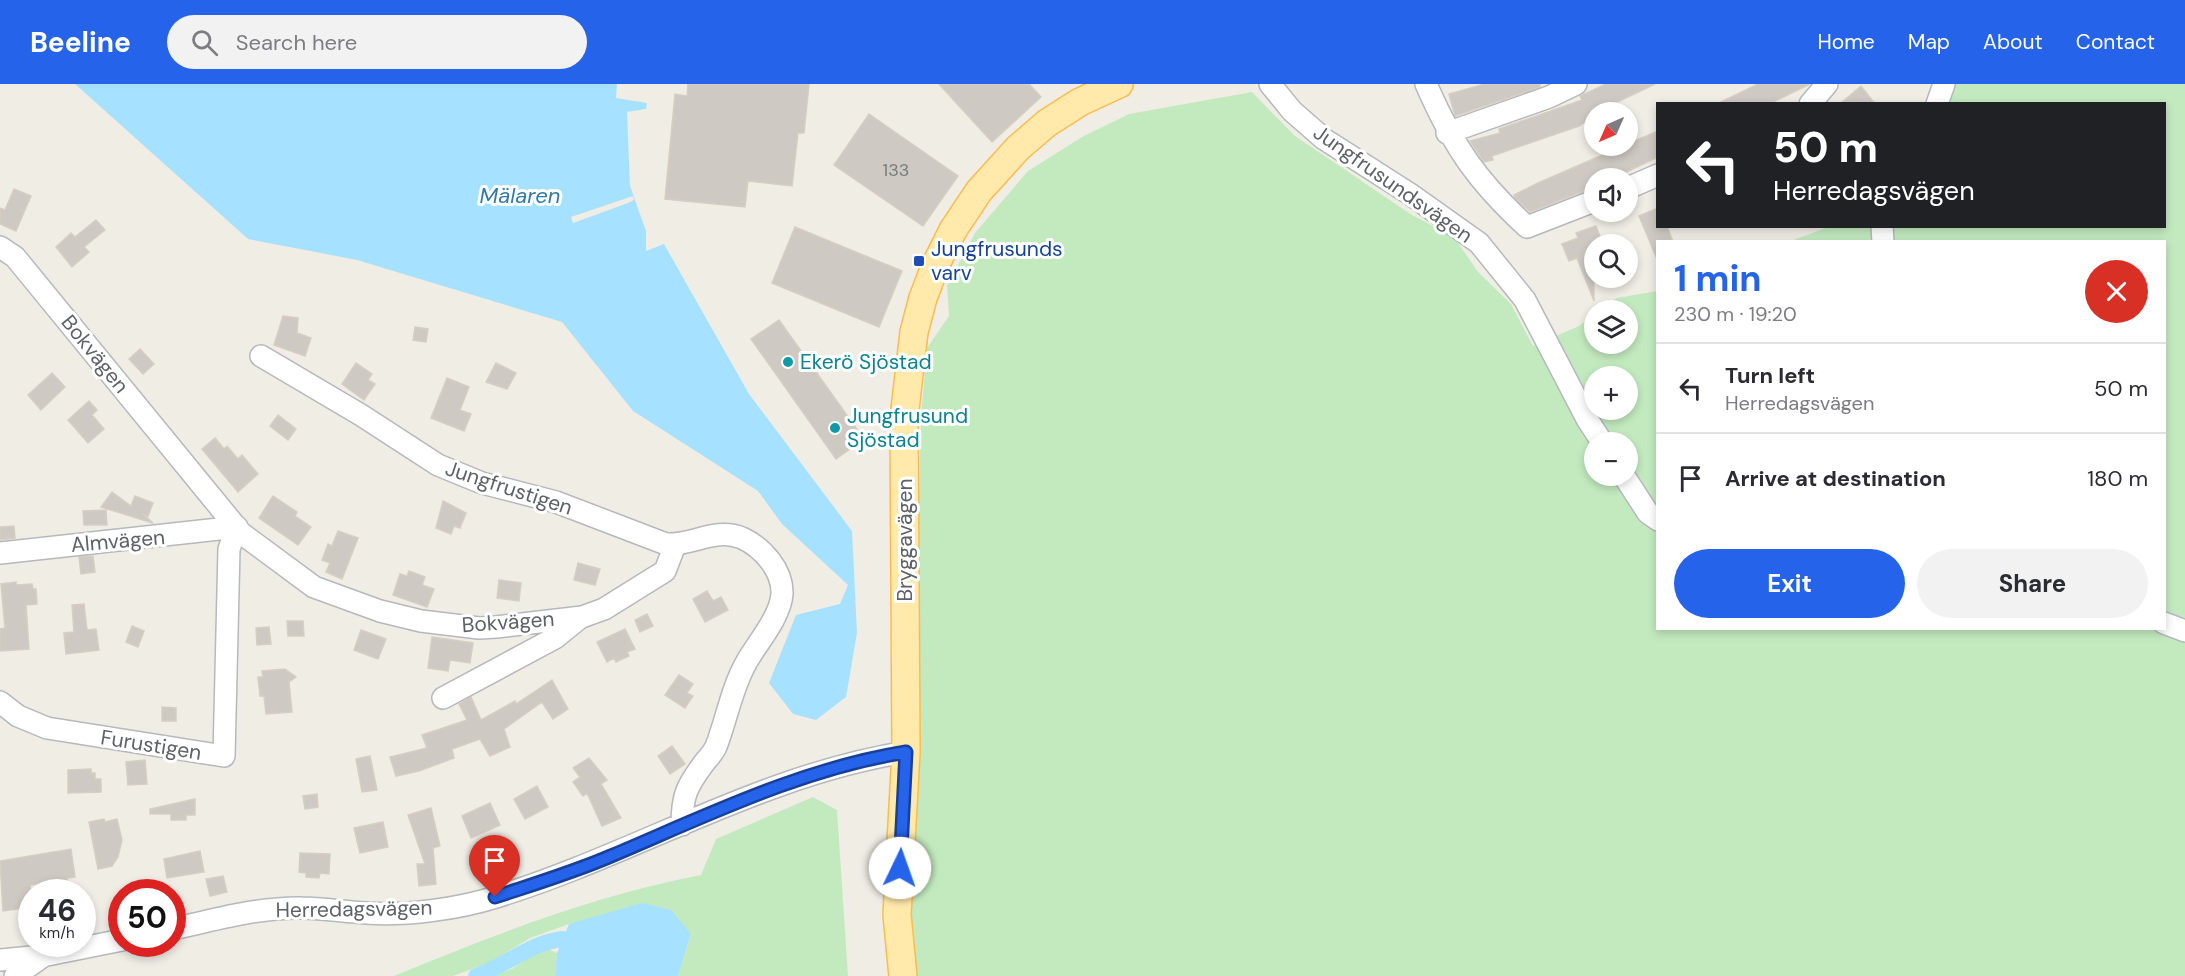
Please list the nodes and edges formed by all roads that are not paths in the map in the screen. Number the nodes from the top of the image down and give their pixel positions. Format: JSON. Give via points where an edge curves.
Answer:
{"nodes":[{"id":1,"x":1119,"y":84,"type":"edge"},
{"id":2,"x":1270,"y":84,"type":"edge"},
{"id":3,"x":1426,"y":84,"type":"edge"},
{"id":4,"x":1576,"y":84,"type":"edge"},
{"id":5,"x":1827,"y":84,"type":"edge"},
{"id":6,"x":1944,"y":84,"type":"edge"},
{"id":7,"x":1812,"y":102,"type":"edge"},
{"id":8,"x":1938,"y":102,"type":"edge"},
{"id":9,"x":1447,"y":133,"type":"junction"},
{"id":10,"x":1656,"y":176,"type":"edge"},
{"id":11,"x":1638,"y":184,"type":"edge"},
{"id":12,"x":1584,"y":205,"type":"edge"},
{"id":13,"x":0,"y":247,"type":"edge"},
{"id":14,"x":261,"y":356,"type":"dead end"},
{"id":15,"x":1595,"y":432,"type":"edge"},
{"id":16,"x":1630,"y":486,"type":"edge"},
{"id":17,"x":1656,"y":519,"type":"edge"},
{"id":18,"x":237,"y":527,"type":"junction"},
{"id":19,"x":675,"y":545,"type":"junction"},
{"id":20,"x":0,"y":552,"type":"edge"},
{"id":21,"x":582,"y":616,"type":"junction"},
{"id":22,"x":2166,"y":624,"type":"edge"},
{"id":23,"x":2185,"y":631,"type":"edge"},
{"id":24,"x":443,"y":698,"type":"dead end"},
{"id":25,"x":0,"y":702,"type":"edge"},
{"id":26,"x":906,"y":752,"type":"junction"},
{"id":27,"x":681,"y":825,"type":"junction"},
{"id":28,"x":186,"y":926,"type":"edge"},
{"id":29,"x":32,"y":957,"type":"edge"},
{"id":30,"x":41,"y":957,"type":"edge"},
{"id":31,"x":0,"y":960,"type":"edge"},
{"id":32,"x":15,"y":976,"type":"edge"},
{"id":33,"x":903,"y":976,"type":"edge"}],
"edges":[{"from":1,"to":26,"type":"main road","name":"Bryggavägen","via":[[1080,102],[1018,148],[979,191],[953,230],[922,298],[904,418]]},
{"from":2,"to":15,"type":"street","name":"Jungfrusundsvägen","via":[[1292,111],[1324,139],[1479,243],[1525,300]]},
{"from":3,"to":9,"type":"street"},
{"from":4,"to":9,"type":"street"},
{"from":5,"to":7,"type":"street"},
{"from":6,"to":8,"type":"street"},
{"from":9,"to":12,"type":"street","via":[[1472,171],[1527,227]]},
{"from":10,"to":11,"type":"street"},
{"from":13,"to":18,"type":"street","name":"Bokvägen","via":[[15,257]]},
{"from":14,"to":19,"type":"street","name":"Jungfrustigen","via":[[413,451],[459,474],[556,502]]},
{"from":16,"to":17,"type":"street"},
{"from":18,"to":20,"type":"street","name":"Almvägen"},
{"from":18,"to":21,"type":"street","name":"Bokvägen","via":[[259,548],[314,587],[380,611],[479,628]]},
{"from":18,"to":25,"type":"street","name":"Furustigen","via":[[229,549],[224,756],[47,728],[18,716]]},
{"from":19,"to":21,"type":"street","name":"Bokvägen","via":[[665,571],[648,584],[604,609]]},
{"from":19,"to":27,"type":"street","via":[[711,535],[740,538],[767,557],[778,573],[782,594],[774,616],[738,679],[716,747],[688,784],[682,801]]},
{"from":21,"to":24,"type":"street","via":[[555,638]]},
{"from":22,"to":23,"type":"street"},
{"from":26,"to":27,"type":"street","name":"Herredagsvägen","via":[[821,771],[727,804]]},
{"from":26,"to":33,"type":"main road","name":"Bryggavägen","via":[[897,915]]},
{"from":27,"to":28,"type":"street","name":"Herredagsvägen","via":[[608,857],[458,907],[368,914],[302,908],[272,910]]},
{"from":29,"to":31,"type":"street"},
{"from":30,"to":32,"type":"street"}]}
